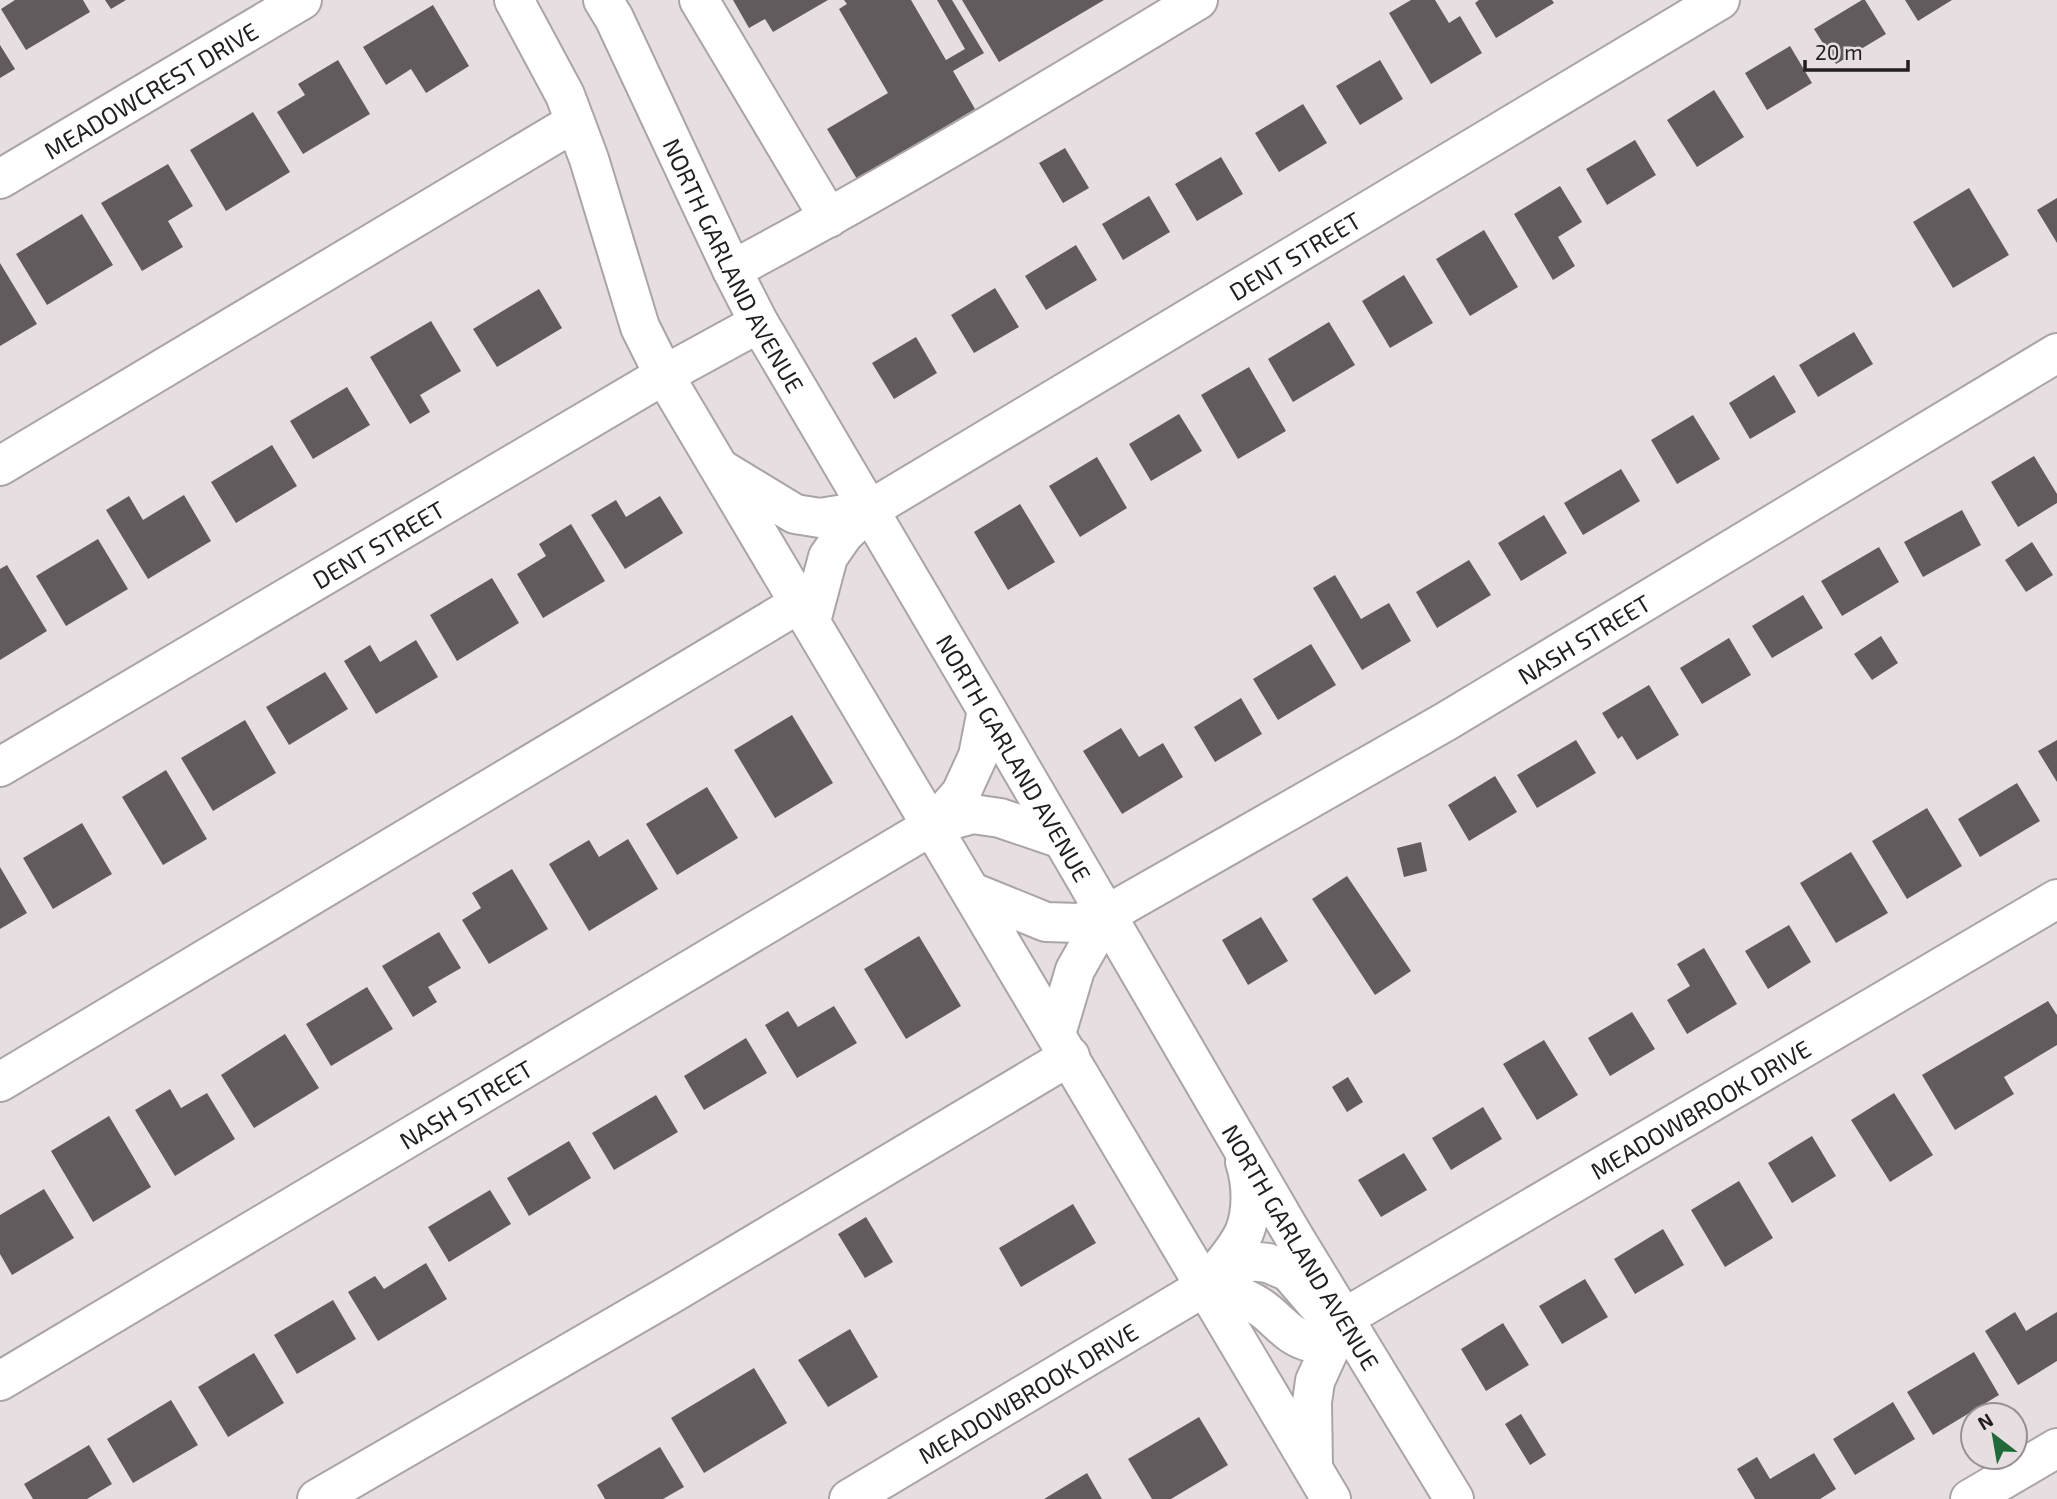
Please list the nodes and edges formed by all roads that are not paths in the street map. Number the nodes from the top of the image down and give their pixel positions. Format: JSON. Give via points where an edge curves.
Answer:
{"nodes":[{"id":1,"x":302,"y":0,"type":"edge"},
{"id":2,"x":514,"y":0,"type":"edge"},
{"id":3,"x":603,"y":0,"type":"edge"},
{"id":4,"x":699,"y":0,"type":"edge"},
{"id":5,"x":1198,"y":0,"type":"edge"},
{"id":6,"x":1720,"y":0,"type":"edge"},
{"id":7,"x":575,"y":122,"type":"junction"},
{"id":8,"x":0,"y":179,"type":"edge"},
{"id":9,"x":829,"y":218,"type":"junction"},
{"id":10,"x":732,"y":270,"type":"junction"},
{"id":11,"x":759,"y":323,"type":"junction"},
{"id":12,"x":2057,"y":353,"type":"edge"},
{"id":13,"x":664,"y":375,"type":"junction"},
{"id":14,"x":0,"y":466,"type":"edge"},
{"id":15,"x":721,"y":469,"type":"junction"},
{"id":16,"x":869,"y":510,"type":"junction"},
{"id":17,"x":806,"y":612,"type":"junction"},
{"id":18,"x":987,"y":710,"type":"junction"},
{"id":19,"x":0,"y":767,"type":"edge"},
{"id":20,"x":933,"y":825,"type":"junction"},
{"id":21,"x":1062,"y":839,"type":"junction"},
{"id":22,"x":972,"y":892,"type":"junction"},
{"id":23,"x":2057,"y":899,"type":"edge"},
{"id":24,"x":1106,"y":915,"type":"junction"},
{"id":25,"x":1063,"y":1045,"type":"junction"},
{"id":26,"x":0,"y":1082,"type":"edge"},
{"id":27,"x":1240,"y":1144,"type":"junction"},
{"id":28,"x":1206,"y":1286,"type":"junction"},
{"id":29,"x":1344,"y":1318,"type":"junction"},
{"id":30,"x":0,"y":1381,"type":"edge"},
{"id":31,"x":2057,"y":1448,"type":"edge"},
{"id":32,"x":1322,"y":1484,"type":"edge"},
{"id":33,"x":317,"y":1499,"type":"edge"},
{"id":34,"x":849,"y":1499,"type":"edge"},
{"id":35,"x":1454,"y":1499,"type":"edge"},
{"id":36,"x":1970,"y":1499,"type":"edge"}],
"edges":[{"from":1,"to":8,"type":"street","name":"MEADOWCREST DRIVE"},
{"from":2,"to":7,"type":"street"},
{"from":3,"to":10,"type":"street","name":"NORTH GARLAND AVENUE"},
{"from":4,"to":9,"type":"street"},
{"from":5,"to":9,"type":"street"},
{"from":6,"to":16,"type":"street","name":"DENT STREET"},
{"from":7,"to":13,"type":"street","via":[[640,327]]},
{"from":7,"to":14,"type":"street"},
{"from":9,"to":10,"type":"street"},
{"from":10,"to":11,"type":"street","name":"NORTH GARLAND AVENUE"},
{"from":11,"to":13,"type":"street","name":"DENT STREET"},
{"from":11,"to":16,"type":"street","name":"NORTH GARLAND AVENUE"},
{"from":12,"to":24,"type":"street","name":"NASH STREET","via":[[1445,722]]},
{"from":13,"to":15,"type":"street"},
{"from":13,"to":19,"type":"street","name":"DENT STREET"},
{"from":15,"to":16,"type":"street","name":"DENT STREET","via":[[795,514],[820,517]]},
{"from":15,"to":17,"type":"street"},
{"from":16,"to":17,"type":"street","name":"DENT STREET","via":[[828,557]]},
{"from":16,"to":18,"type":"street","name":"NORTH GARLAND AVENUE"},
{"from":17,"to":20,"type":"street"},
{"from":17,"to":26,"type":"street"},
{"from":18,"to":20,"type":"street","name":"NASH STREET","via":[[978,756],[961,793]]},
{"from":18,"to":21,"type":"street","name":"NORTH GARLAND AVENUE"},
{"from":20,"to":21,"type":"street","name":"NASH STREET","via":[[973,814]]},
{"from":20,"to":22,"type":"street"},
{"from":20,"to":30,"type":"street","name":"NASH STREET"},
{"from":21,"to":24,"type":"street","name":"NORTH GARLAND AVENUE"},
{"from":22,"to":24,"type":"street","name":"NASH STREET","via":[[1046,922],[1078,923]]},
{"from":22,"to":25,"type":"street"},
{"from":23,"to":29,"type":"street","name":"MEADOWBROOK DRIVE"},
{"from":24,"to":25,"type":"street","via":[[1075,970]]},
{"from":24,"to":27,"type":"street","name":"NORTH GARLAND AVENUE"},
{"from":25,"to":28,"type":"street"},
{"from":25,"to":33,"type":"street","via":[[683,1287]]},
{"from":27,"to":28,"type":"street","via":[[1250,1176],[1244,1233]]},
{"from":27,"to":29,"type":"street","name":"NORTH GARLAND AVENUE"},
{"from":28,"to":29,"type":"street","name":"MEADOWBROOK DRIVE","via":[[1242,1297],[1297,1339],[1310,1342]]},
{"from":28,"to":32,"type":"street"},
{"from":28,"to":34,"type":"street","name":"MEADOWBROOK DRIVE"},
{"from":29,"to":32,"type":"street","via":[[1315,1381],[1312,1402]]},
{"from":29,"to":35,"type":"street","name":"NORTH GARLAND AVENUE"},
{"from":31,"to":36,"type":"street"}]}
